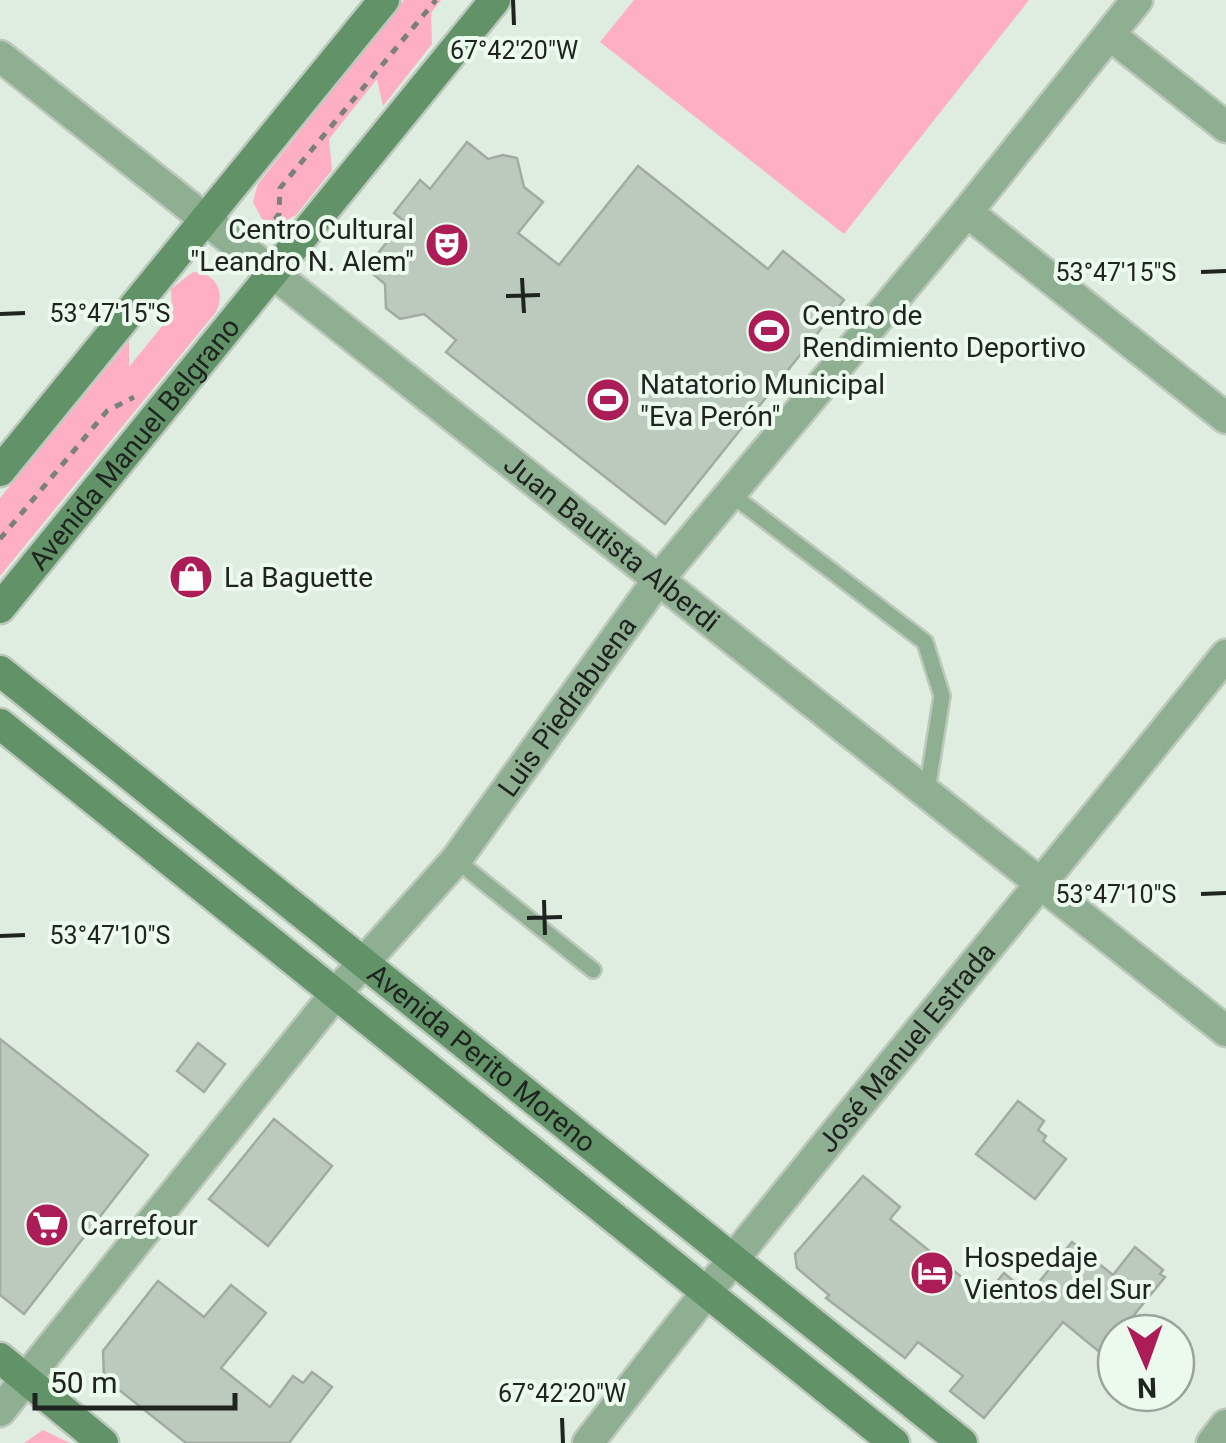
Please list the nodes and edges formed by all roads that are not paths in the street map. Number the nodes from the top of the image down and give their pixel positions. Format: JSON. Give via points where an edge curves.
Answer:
{"nodes":[{"id":1,"x":384,"y":0,"type":"edge"},
{"id":2,"x":495,"y":0,"type":"edge"},
{"id":3,"x":1137,"y":0,"type":"edge"},
{"id":4,"x":1110,"y":35,"type":"junction"},
{"id":5,"x":0,"y":56,"type":"edge"},
{"id":6,"x":1226,"y":127,"type":"edge"},
{"id":7,"x":967,"y":212,"type":"junction"},
{"id":8,"x":202,"y":221,"type":"junction"},
{"id":9,"x":274,"y":275,"type":"junction"},
{"id":10,"x":1226,"y":418,"type":"edge"},
{"id":11,"x":0,"y":471,"type":"edge"},
{"id":12,"x":732,"y":495,"type":"junction"},
{"id":13,"x":658,"y":580,"type":"junction"},
{"id":14,"x":0,"y":608,"type":"edge"},
{"id":15,"x":1226,"y":655,"type":"edge"},
{"id":16,"x":0,"y":671,"type":"edge"},
{"id":17,"x":0,"y":724,"type":"edge"},
{"id":18,"x":927,"y":791,"type":"junction"},
{"id":19,"x":456,"y":860,"type":"junction"},
{"id":20,"x":1041,"y":886,"type":"junction"},
{"id":21,"x":364,"y":959,"type":"junction"},
{"id":22,"x":593,"y":970,"type":"dead end"},
{"id":23,"x":337,"y":992,"type":"junction"},
{"id":24,"x":1226,"y":1031,"type":"edge"},
{"id":25,"x":733,"y":1257,"type":"junction"},
{"id":26,"x":705,"y":1292,"type":"junction"},
{"id":27,"x":0,"y":1358,"type":"edge"},
{"id":28,"x":26,"y":1378,"type":"junction"},
{"id":29,"x":0,"y":1412,"type":"edge"},
{"id":30,"x":1226,"y":1426,"type":"edge"},
{"id":31,"x":103,"y":1443,"type":"edge"},
{"id":32,"x":588,"y":1443,"type":"edge"},
{"id":33,"x":894,"y":1443,"type":"edge"},
{"id":34,"x":962,"y":1443,"type":"edge"},
{"id":35,"x":1212,"y":1443,"type":"edge"}],
"edges":[{"from":1,"to":8,"type":"street"},
{"from":2,"to":9,"type":"street","name":"Avenida Manuel Belgrano"},
{"from":3,"to":4,"type":"street","name":"Luis Piedrabuena"},
{"from":4,"to":6,"type":"street"},
{"from":4,"to":7,"type":"street","name":"Luis Piedrabuena"},
{"from":5,"to":8,"type":"street","name":"Juan Bautista Alberdi"},
{"from":7,"to":10,"type":"street"},
{"from":7,"to":12,"type":"street","name":"Luis Piedrabuena"},
{"from":8,"to":9,"type":"street","name":"Juan Bautista Alberdi"},
{"from":8,"to":11,"type":"street"},
{"from":9,"to":13,"type":"street","name":"Juan Bautista Alberdi"},
{"from":9,"to":14,"type":"street","name":"Avenida Manuel Belgrano"},
{"from":12,"to":13,"type":"street","name":"Luis Piedrabuena"},
{"from":12,"to":18,"type":"lane","via":[[926,642],[942,696]]},
{"from":13,"to":18,"type":"street","name":"Juan Bautista Alberdi"},
{"from":13,"to":19,"type":"street","name":"Luis Piedrabuena"},
{"from":15,"to":20,"type":"street","name":"José Manuel Estrada"},
{"from":16,"to":21,"type":"street","name":"Avenida Perito Moreno"},
{"from":17,"to":23,"type":"street","name":"Avenida Perito Moreno"},
{"from":18,"to":20,"type":"street","name":"Juan Bautista Alberdi"},
{"from":19,"to":21,"type":"street","name":"Luis Piedrabuena"},
{"from":19,"to":22,"type":"lane"},
{"from":20,"to":24,"type":"street","name":"Juan Bautista Alberdi"},
{"from":20,"to":25,"type":"street","name":"José Manuel Estrada"},
{"from":21,"to":23,"type":"street","name":"Luis Piedrabuena"},
{"from":21,"to":25,"type":"street","name":"Avenida Perito Moreno"},
{"from":23,"to":26,"type":"street","name":"Avenida Perito Moreno"},
{"from":23,"to":28,"type":"street","name":"Luis Piedrabuena"},
{"from":25,"to":26,"type":"street","name":"José Manuel Estrada"},
{"from":25,"to":34,"type":"street","name":"Avenida Perito Moreno"},
{"from":26,"to":32,"type":"street","name":"José Manuel Estrada"},
{"from":26,"to":33,"type":"street","name":"Avenida Perito Moreno"},
{"from":27,"to":28,"type":"street"},
{"from":28,"to":29,"type":"street","name":"Luis Piedrabuena"},
{"from":28,"to":31,"type":"street"},
{"from":30,"to":35,"type":"street"}]}
